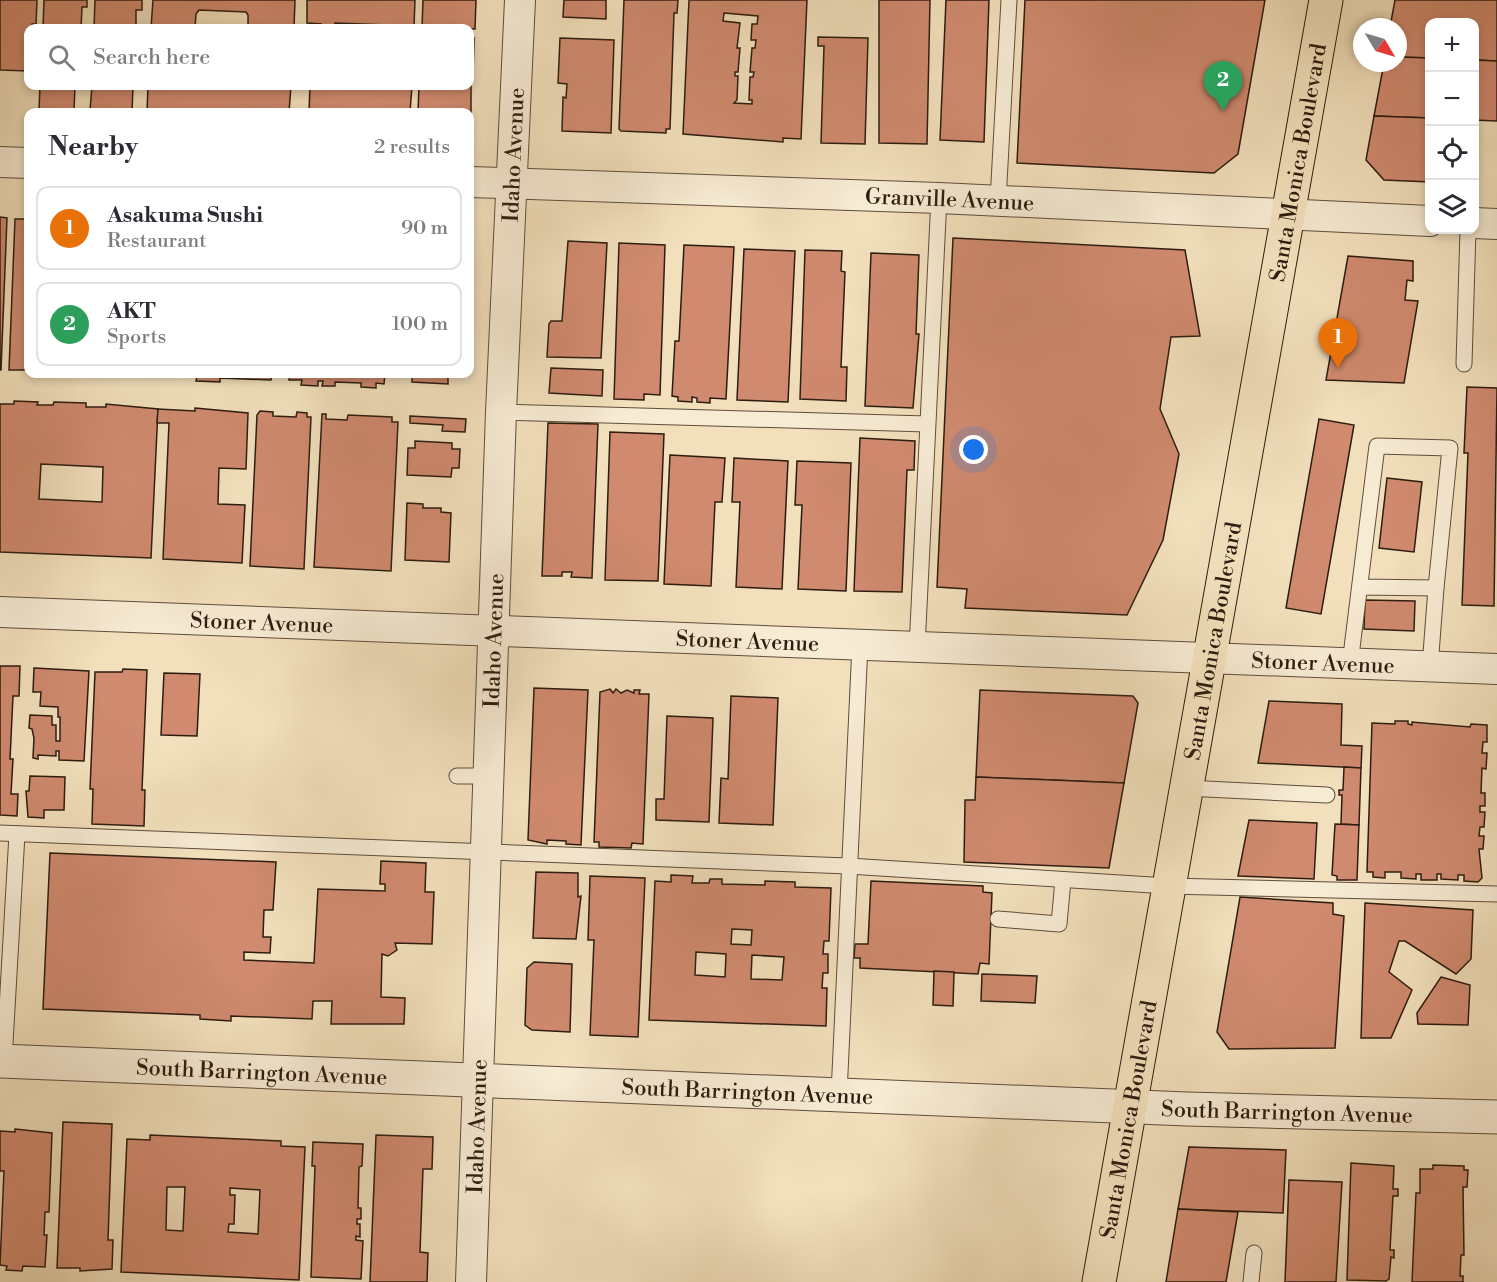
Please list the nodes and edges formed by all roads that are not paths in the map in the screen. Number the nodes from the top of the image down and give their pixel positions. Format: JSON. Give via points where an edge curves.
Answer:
{"nodes":[{"id":1,"x":520,"y":0,"type":"edge"},
{"id":2,"x":1009,"y":0,"type":"edge"},
{"id":3,"x":1326,"y":0,"type":"edge"},
{"id":4,"x":0,"y":162,"type":"edge"},
{"id":5,"x":24,"y":163,"type":"edge"},
{"id":6,"x":474,"y":182,"type":"edge"},
{"id":7,"x":512,"y":184,"type":"junction"},
{"id":8,"x":939,"y":198,"type":"junction"},
{"id":9,"x":998,"y":201,"type":"junction"},
{"id":10,"x":1289,"y":216,"type":"junction"},
{"id":11,"x":1425,"y":221,"type":"edge"},
{"id":12,"x":1479,"y":223,"type":"edge"},
{"id":13,"x":1497,"y":224,"type":"edge"},
{"id":14,"x":1468,"y":234,"type":"edge"},
{"id":15,"x":1464,"y":364,"type":"dead end"},
{"id":16,"x":501,"y":412,"type":"junction"},
{"id":17,"x":927,"y":424,"type":"junction"},
{"id":18,"x":1360,"y":587,"type":"junction"},
{"id":19,"x":1436,"y":588,"type":"junction"},
{"id":20,"x":0,"y":612,"type":"edge"},
{"id":21,"x":493,"y":631,"type":"junction"},
{"id":22,"x":860,"y":645,"type":"junction"},
{"id":23,"x":917,"y":648,"type":"junction"},
{"id":24,"x":1210,"y":659,"type":"junction"},
{"id":25,"x":1350,"y":664,"type":"junction"},
{"id":26,"x":1430,"y":667,"type":"junction"},
{"id":27,"x":1497,"y":669,"type":"edge"},
{"id":28,"x":457,"y":776,"type":"dead end"},
{"id":29,"x":489,"y":776,"type":"junction"},
{"id":30,"x":1186,"y":788,"type":"junction"},
{"id":31,"x":1327,"y":795,"type":"dead end"},
{"id":32,"x":0,"y":833,"type":"edge"},
{"id":33,"x":17,"y":834,"type":"junction"},
{"id":34,"x":487,"y":853,"type":"junction"},
{"id":35,"x":848,"y":866,"type":"junction"},
{"id":36,"x":1063,"y":880,"type":"junction"},
{"id":37,"x":1168,"y":886,"type":"junction"},
{"id":38,"x":1497,"y":894,"type":"edge"},
{"id":39,"x":998,"y":919,"type":"dead end"},
{"id":40,"x":2,"y":1061,"type":"edge"},
{"id":41,"x":476,"y":1079,"type":"junction"},
{"id":42,"x":839,"y":1094,"type":"junction"},
{"id":43,"x":1130,"y":1107,"type":"junction"},
{"id":44,"x":1497,"y":1117,"type":"edge"},
{"id":45,"x":1254,"y":1253,"type":"dead end"},
{"id":46,"x":471,"y":1282,"type":"edge"},
{"id":47,"x":1099,"y":1282,"type":"edge"},
{"id":48,"x":1251,"y":1282,"type":"edge"}],
"edges":[{"from":1,"to":7,"type":"street","name":"Idaho Avenue"},
{"from":2,"to":9,"type":"lane"},
{"from":3,"to":10,"type":"main road","name":"Santa Monica Boulevard"},
{"from":4,"to":5,"type":"street"},
{"from":6,"to":7,"type":"street","name":"Granville Avenue"},
{"from":7,"to":8,"type":"street","name":"Granville Avenue"},
{"from":7,"to":16,"type":"street","name":"Idaho Avenue"},
{"from":8,"to":9,"type":"street","name":"Granville Avenue"},
{"from":8,"to":17,"type":"lane"},
{"from":9,"to":10,"type":"street","name":"Granville Avenue"},
{"from":10,"to":11,"type":"street","name":"Granville Avenue"},
{"from":10,"to":24,"type":"main road","name":"Santa Monica Boulevard"},
{"from":12,"to":13,"type":"street"},
{"from":14,"to":15,"type":"lane"},
{"from":16,"to":17,"type":"lane"},
{"from":16,"to":21,"type":"street","name":"Idaho Avenue"},
{"from":17,"to":23,"type":"lane"},
{"from":18,"to":19,"type":"lane"},
{"from":18,"to":19,"type":"lane","via":[[1377,446],[1450,448]]},
{"from":18,"to":25,"type":"lane"},
{"from":19,"to":26,"type":"lane"},
{"from":20,"to":21,"type":"street","name":"Stoner Avenue"},
{"from":21,"to":22,"type":"street","name":"Stoner Avenue"},
{"from":21,"to":29,"type":"street","name":"Idaho Avenue"},
{"from":22,"to":23,"type":"street","name":"Stoner Avenue"},
{"from":22,"to":35,"type":"lane"},
{"from":23,"to":24,"type":"street","name":"Stoner Avenue"},
{"from":24,"to":25,"type":"street","name":"Stoner Avenue"},
{"from":24,"to":30,"type":"main road","name":"Santa Monica Boulevard"},
{"from":25,"to":26,"type":"street","name":"Stoner Avenue"},
{"from":26,"to":27,"type":"street","name":"Stoner Avenue"},
{"from":28,"to":29,"type":"lane"},
{"from":29,"to":34,"type":"street","name":"Idaho Avenue"},
{"from":30,"to":31,"type":"lane"},
{"from":30,"to":37,"type":"main road","name":"Santa Monica Boulevard"},
{"from":32,"to":33,"type":"lane"},
{"from":33,"to":34,"type":"lane"},
{"from":33,"to":40,"type":"lane"},
{"from":34,"to":35,"type":"lane"},
{"from":34,"to":41,"type":"street","name":"Idaho Avenue"},
{"from":35,"to":36,"type":"lane"},
{"from":35,"to":42,"type":"lane"},
{"from":36,"to":37,"type":"lane"},
{"from":36,"to":39,"type":"lane","via":[[1059,924]]},
{"from":37,"to":38,"type":"lane"},
{"from":37,"to":43,"type":"main road","name":"Santa Monica Boulevard"},
{"from":40,"to":41,"type":"street","name":"South Barrington Avenue"},
{"from":41,"to":42,"type":"street","name":"South Barrington Avenue"},
{"from":41,"to":46,"type":"street","name":"Idaho Avenue"},
{"from":42,"to":43,"type":"street","name":"South Barrington Avenue"},
{"from":43,"to":44,"type":"street","name":"South Barrington Avenue"},
{"from":43,"to":47,"type":"main road","name":"Santa Monica Boulevard"},
{"from":45,"to":48,"type":"lane"}]}
